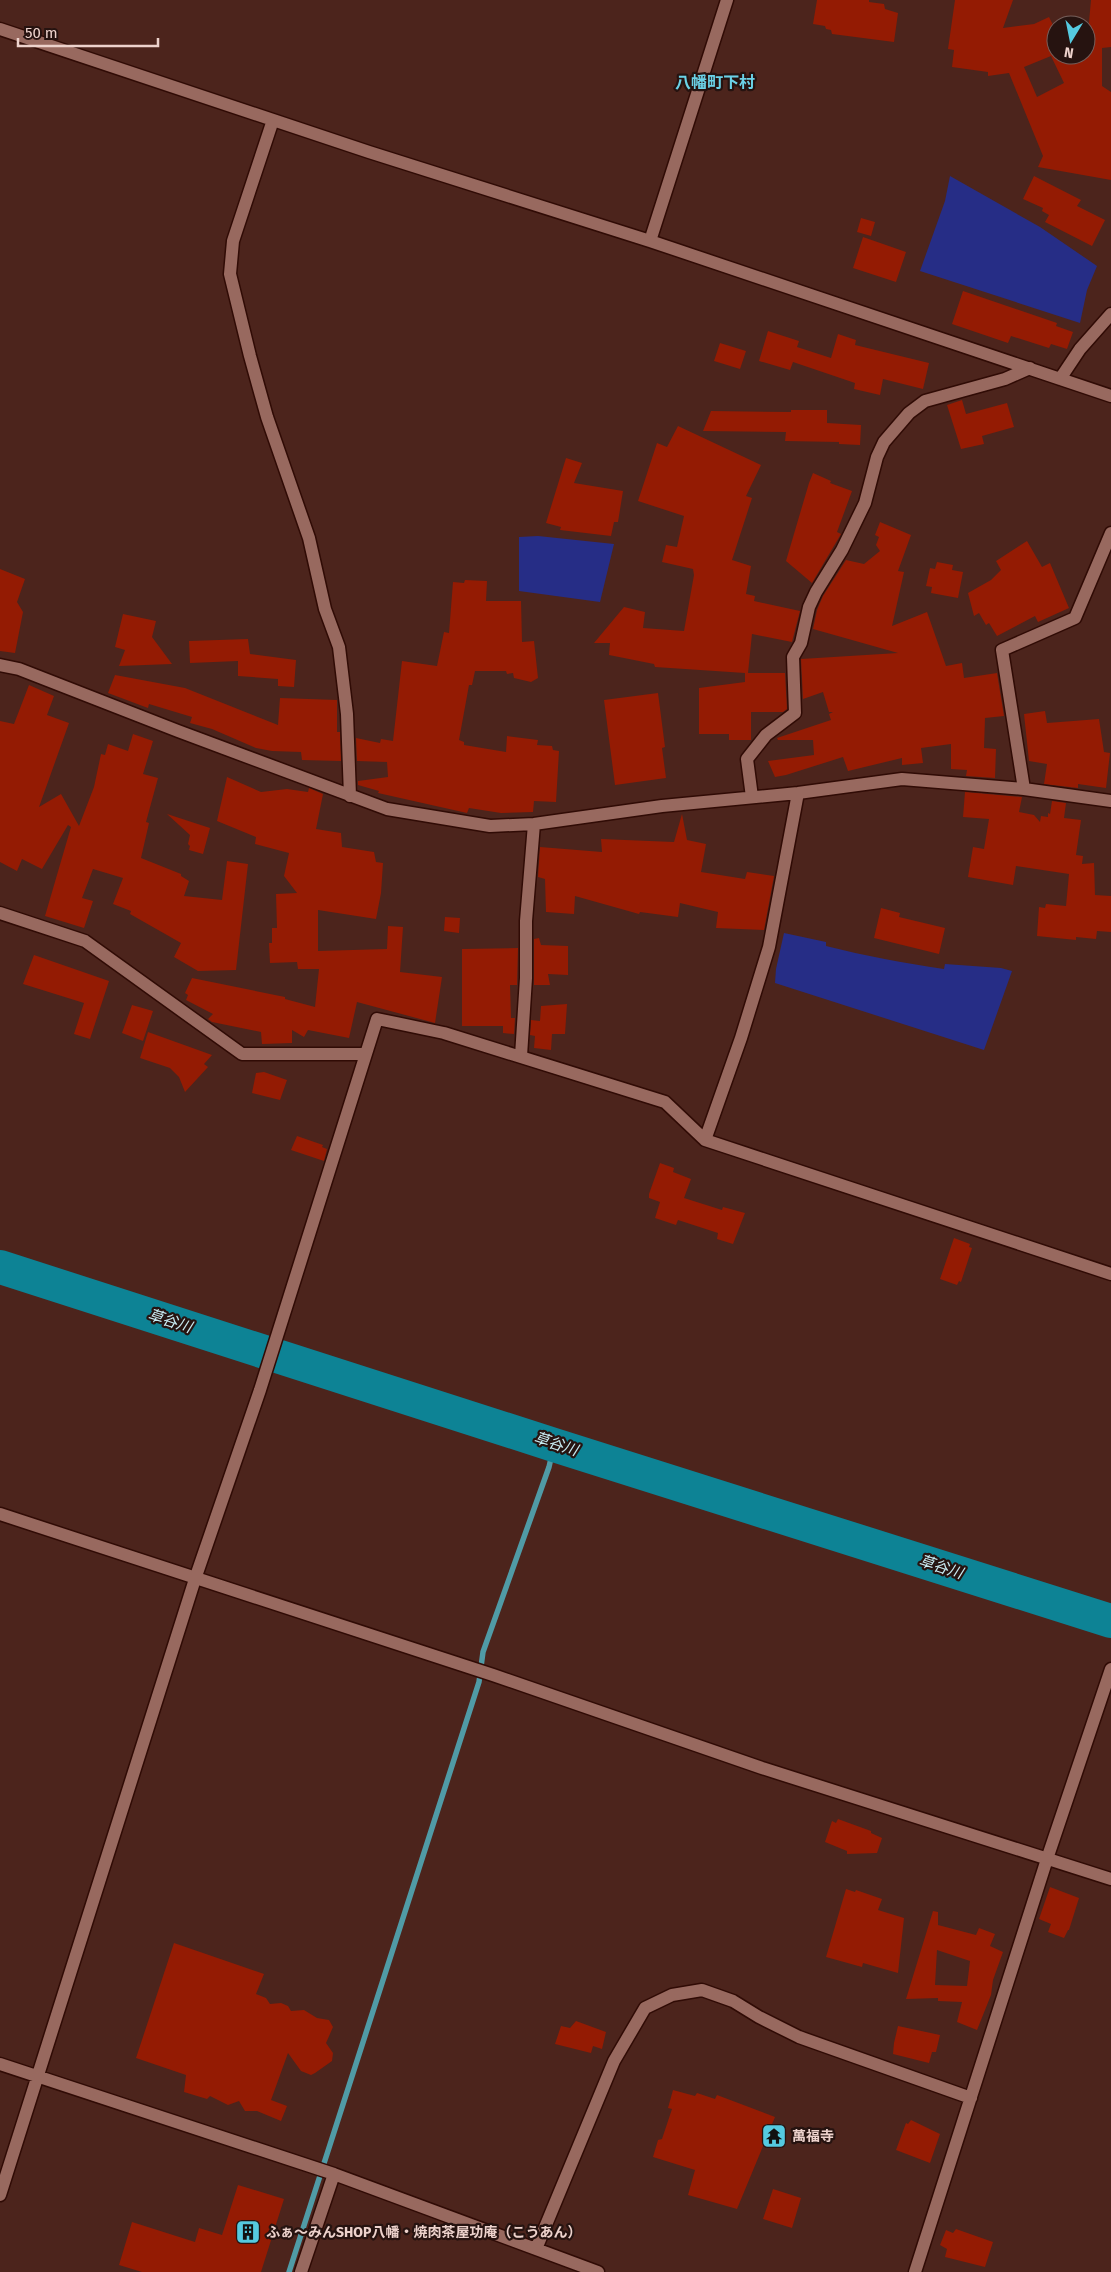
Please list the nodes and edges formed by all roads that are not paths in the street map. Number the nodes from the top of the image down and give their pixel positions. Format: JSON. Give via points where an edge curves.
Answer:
{"nodes":[{"id":1,"x":727,"y":0,"type":"edge"},
{"id":2,"x":0,"y":29,"type":"edge"},
{"id":3,"x":273,"y":120,"type":"junction"},
{"id":4,"x":650,"y":242,"type":"junction"},
{"id":5,"x":1111,"y":314,"type":"edge"},
{"id":6,"x":1030,"y":368,"type":"junction"},
{"id":7,"x":1060,"y":379,"type":"junction"},
{"id":8,"x":1111,"y":396,"type":"edge"},
{"id":9,"x":1111,"y":533,"type":"edge"},
{"id":10,"x":0,"y":665,"type":"edge"},
{"id":11,"x":1024,"y":789,"type":"junction"},
{"id":12,"x":798,"y":793,"type":"junction"},
{"id":13,"x":350,"y":796,"type":"junction"},
{"id":14,"x":752,"y":797,"type":"junction"},
{"id":15,"x":1111,"y":801,"type":"edge"},
{"id":16,"x":534,"y":824,"type":"junction"},
{"id":17,"x":0,"y":913,"type":"edge"},
{"id":18,"x":365,"y":1054,"type":"junction"},
{"id":19,"x":521,"y":1056,"type":"junction"},
{"id":20,"x":705,"y":1140,"type":"junction"},
{"id":21,"x":1111,"y":1274,"type":"edge"},
{"id":22,"x":0,"y":1514,"type":"edge"},
{"id":23,"x":196,"y":1578,"type":"junction"},
{"id":24,"x":1111,"y":1669,"type":"edge"},
{"id":25,"x":1047,"y":1859,"type":"junction"},
{"id":26,"x":1111,"y":1879,"type":"edge"},
{"id":27,"x":0,"y":2064,"type":"edge"},
{"id":28,"x":38,"y":2076,"type":"junction"},
{"id":29,"x":971,"y":2098,"type":"junction"},
{"id":30,"x":334,"y":2174,"type":"junction"},
{"id":31,"x":0,"y":2195,"type":"edge"},
{"id":32,"x":536,"y":2249,"type":"junction"},
{"id":33,"x":301,"y":2272,"type":"edge"},
{"id":34,"x":597,"y":2272,"type":"edge"},
{"id":35,"x":915,"y":2272,"type":"edge"}],
"edges":[{"from":1,"to":4,"type":"street"},
{"from":2,"to":3,"type":"street"},
{"from":3,"to":4,"type":"street"},
{"from":3,"to":13,"type":"street","via":[[233,241],[230,274],[267,417],[310,538],[325,609],[339,648]]},
{"from":4,"to":6,"type":"street"},
{"from":5,"to":7,"type":"street","via":[[1080,349]]},
{"from":6,"to":7,"type":"street"},
{"from":6,"to":14,"type":"street","via":[[1005,379],[925,401],[909,413],[884,442],[865,503],[809,607],[801,643],[793,657],[795,713],[766,735],[748,759]]},
{"from":7,"to":8,"type":"street"},
{"from":9,"to":11,"type":"street","via":[[1075,618],[1002,650]]},
{"from":10,"to":13,"type":"street","via":[[19,669]]},
{"from":11,"to":12,"type":"street","via":[[902,779]]},
{"from":11,"to":15,"type":"street"},
{"from":12,"to":14,"type":"street"},
{"from":12,"to":20,"type":"street","via":[[769,947]]},
{"from":13,"to":16,"type":"street","via":[[387,809],[490,826]]},
{"from":14,"to":16,"type":"street"},
{"from":16,"to":19,"type":"street","via":[[526,921]]},
{"from":17,"to":18,"type":"street","via":[[85,942],[242,1054]]},
{"from":18,"to":19,"type":"street","via":[[377,1019],[444,1033]]},
{"from":18,"to":23,"type":"street","via":[[260,1390]]},
{"from":19,"to":20,"type":"street","via":[[665,1102]]},
{"from":20,"to":21,"type":"street"},
{"from":22,"to":23,"type":"street"},
{"from":23,"to":25,"type":"street","via":[[762,1768]]},
{"from":23,"to":28,"type":"street"},
{"from":24,"to":25,"type":"street"},
{"from":25,"to":26,"type":"street"},
{"from":25,"to":29,"type":"street"},
{"from":27,"to":28,"type":"street"},
{"from":28,"to":30,"type":"street"},
{"from":28,"to":31,"type":"street"},
{"from":29,"to":32,"type":"street","via":[[799,2037],[733,2001],[702,1990],[672,1996],[645,2008],[614,2060]]},
{"from":29,"to":35,"type":"street"},
{"from":30,"to":32,"type":"street"},
{"from":30,"to":33,"type":"street"},
{"from":32,"to":34,"type":"street"}]}
